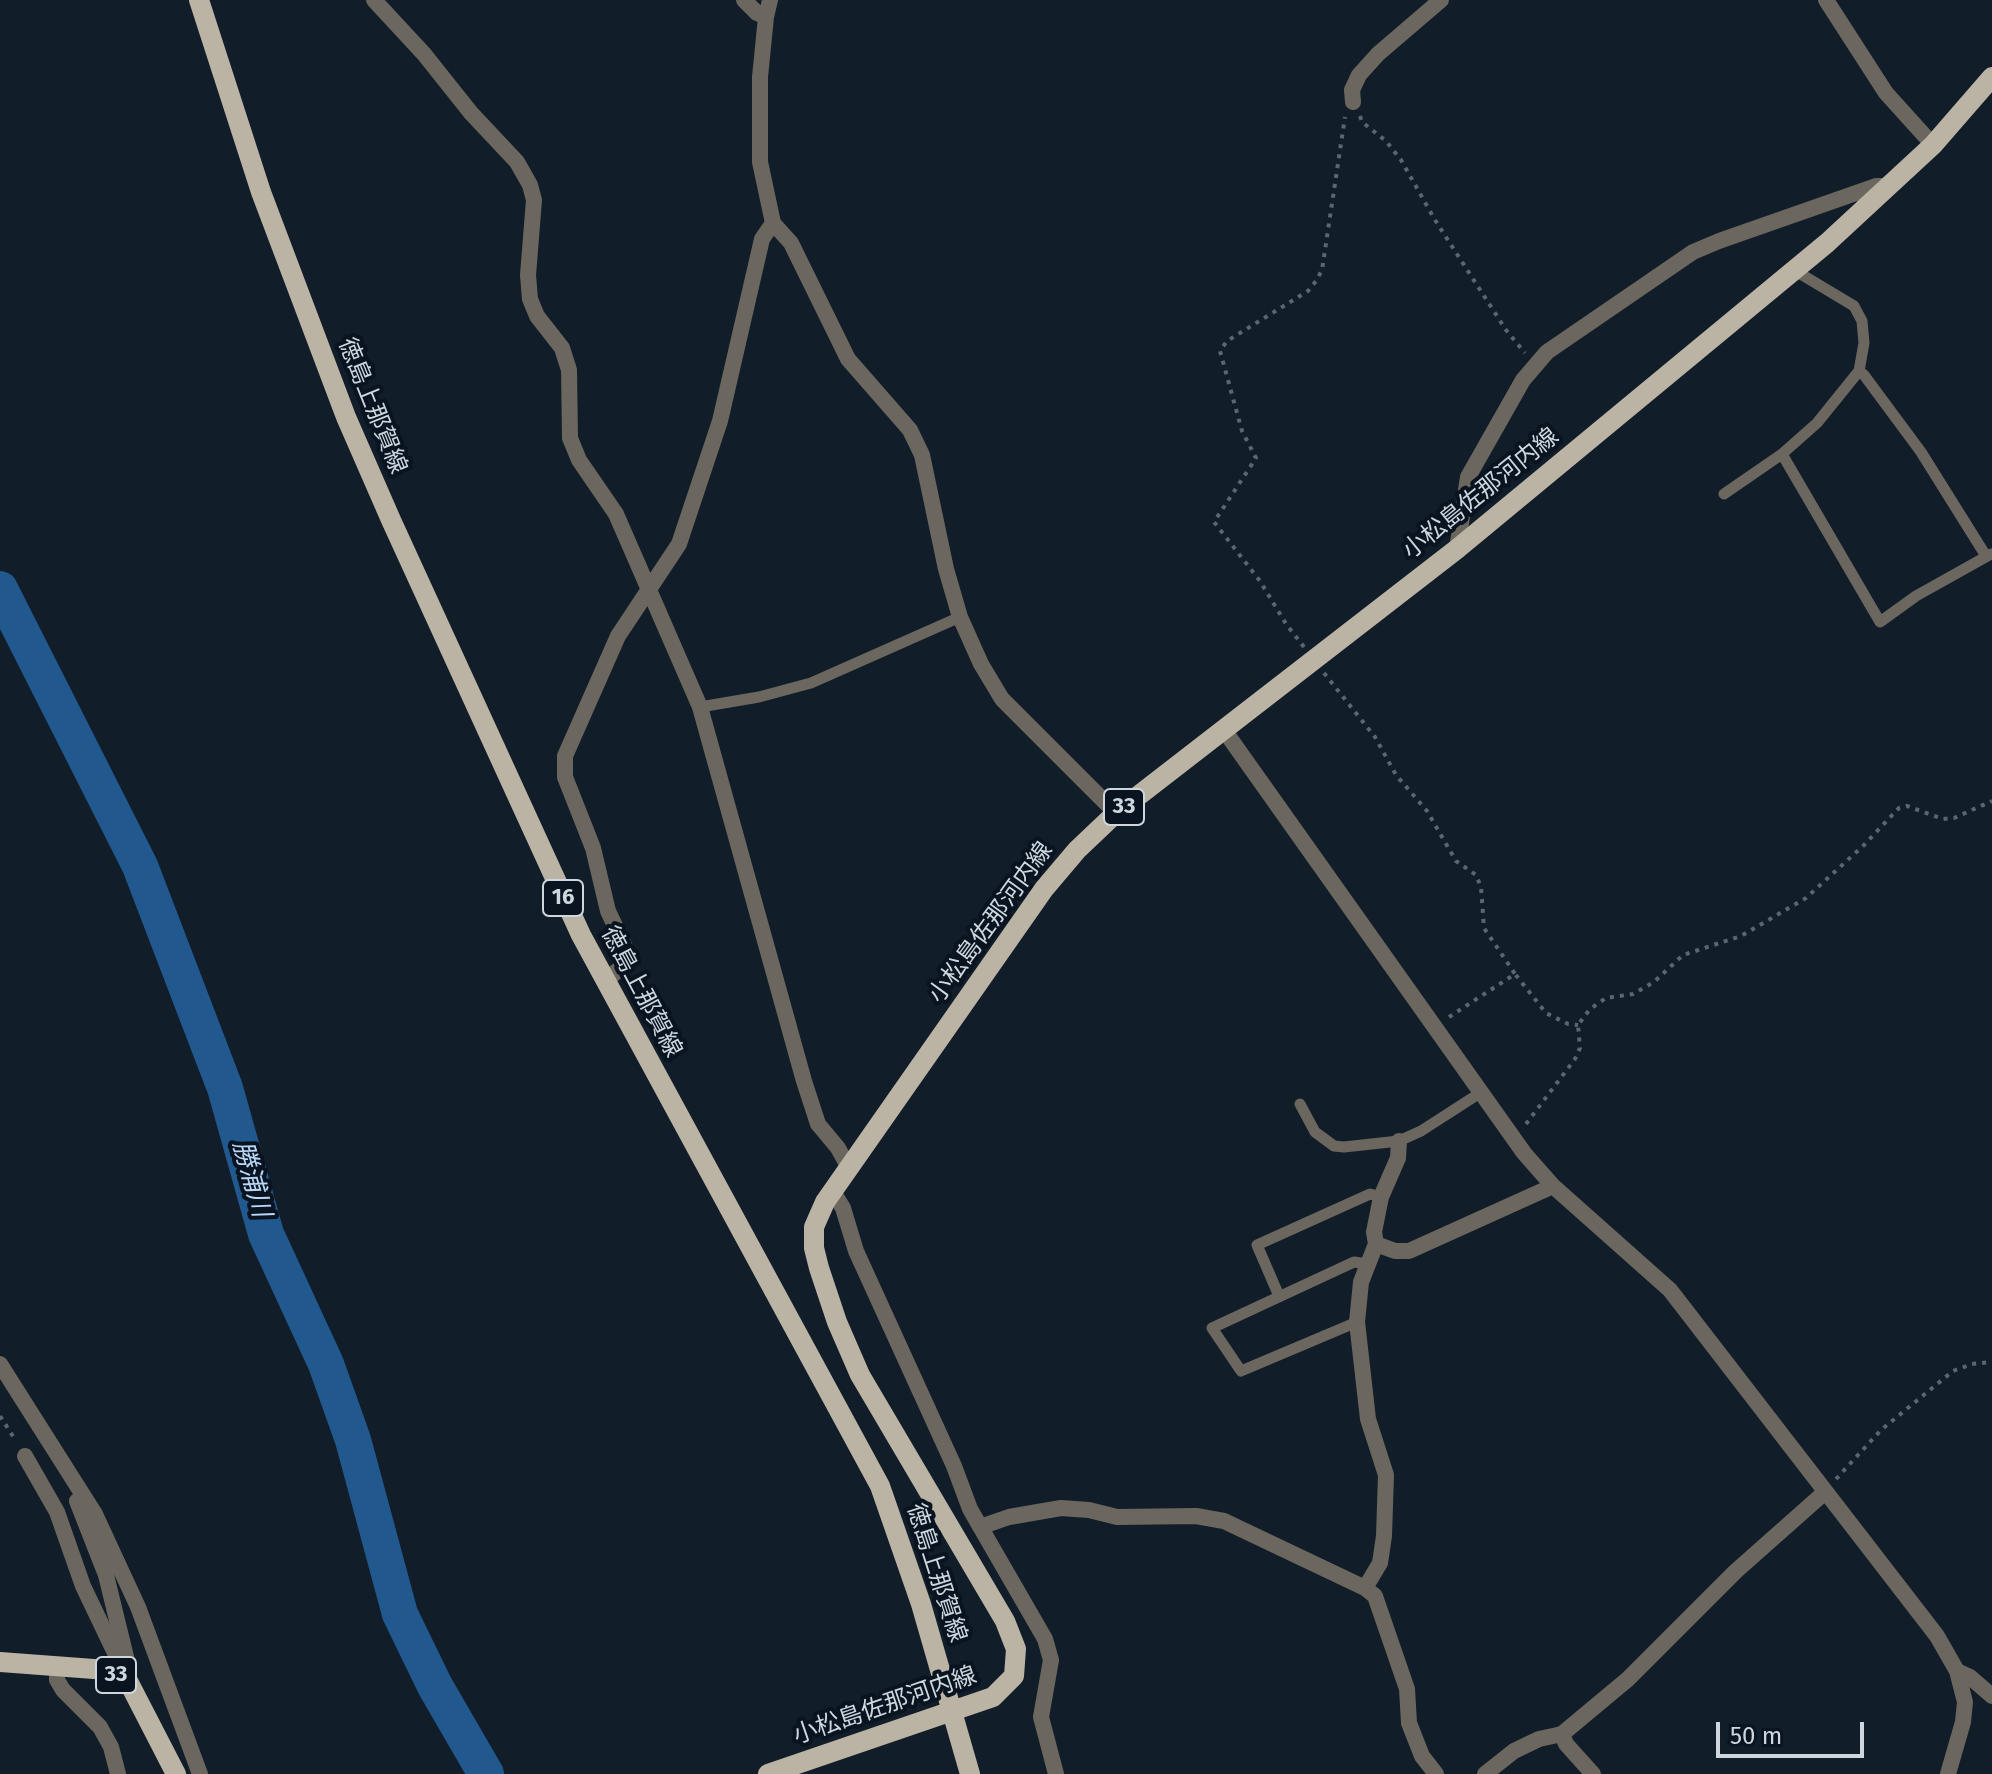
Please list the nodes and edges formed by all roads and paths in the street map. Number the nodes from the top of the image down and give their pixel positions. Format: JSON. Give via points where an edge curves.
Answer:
{"nodes":[{"id":1,"x":199,"y":0,"type":"edge"},
{"id":2,"x":374,"y":0,"type":"edge"},
{"id":3,"x":744,"y":0,"type":"edge"},
{"id":4,"x":770,"y":0,"type":"edge"},
{"id":5,"x":1441,"y":0,"type":"edge"},
{"id":6,"x":1831,"y":2,"type":"edge"},
{"id":7,"x":766,"y":17,"type":"junction"},
{"id":8,"x":1992,"y":77,"type":"edge"},
{"id":9,"x":1353,"y":102,"type":"junction"},
{"id":10,"x":1933,"y":145,"type":"junction"},
{"id":11,"x":1889,"y":186,"type":"junction"},
{"id":12,"x":773,"y":223,"type":"junction"},
{"id":13,"x":1794,"y":270,"type":"junction"},
{"id":14,"x":1534,"y":365,"type":"junction"},
{"id":15,"x":1859,"y":371,"type":"junction"},
{"id":16,"x":1782,"y":454,"type":"junction"},
{"id":17,"x":1724,"y":494,"type":"dead end"},
{"id":18,"x":1457,"y":549,"type":"junction"},
{"id":19,"x":1989,"y":555,"type":"edge"},
{"id":20,"x":650,"y":590,"type":"junction"},
{"id":21,"x":960,"y":617,"type":"junction"},
{"id":22,"x":1313,"y":658,"type":"junction"},
{"id":23,"x":700,"y":707,"type":"junction"},
{"id":24,"x":1224,"y":730,"type":"junction"},
{"id":25,"x":1992,"y":801,"type":"edge"},
{"id":26,"x":1116,"y":813,"type":"junction"},
{"id":27,"x":1515,"y":974,"type":"junction"},
{"id":28,"x":605,"y":981,"type":"junction"},
{"id":29,"x":1578,"y":1025,"type":"junction"},
{"id":30,"x":1434,"y":1027,"type":"junction"},
{"id":31,"x":1480,"y":1093,"type":"junction"},
{"id":32,"x":1300,"y":1104,"type":"dead end"},
{"id":33,"x":1399,"y":1141,"type":"junction"},
{"id":34,"x":1524,"y":1153,"type":"junction"},
{"id":35,"x":849,"y":1168,"type":"junction"},
{"id":36,"x":1553,"y":1186,"type":"junction"},
{"id":37,"x":833,"y":1192,"type":"junction"},
{"id":38,"x":1381,"y":1197,"type":"junction"},
{"id":39,"x":1376,"y":1244,"type":"junction"},
{"id":40,"x":1368,"y":1264,"type":"junction"},
{"id":41,"x":1279,"y":1296,"type":"junction"},
{"id":42,"x":1357,"y":1322,"type":"junction"},
{"id":43,"x":1992,"y":1362,"type":"edge"},
{"id":44,"x":0,"y":1364,"type":"edge"},
{"id":45,"x":0,"y":1416,"type":"edge"},
{"id":46,"x":58,"y":1455,"type":"junction"},
{"id":47,"x":25,"y":1456,"type":"joint"},
{"id":48,"x":1824,"y":1493,"type":"junction"},
{"id":49,"x":980,"y":1527,"type":"junction"},
{"id":50,"x":1365,"y":1588,"type":"junction"},
{"id":51,"x":0,"y":1662,"type":"edge"},
{"id":52,"x":57,"y":1665,"type":"junction"},
{"id":53,"x":1957,"y":1671,"type":"junction"},
{"id":54,"x":128,"y":1681,"type":"junction"},
{"id":55,"x":1992,"y":1696,"type":"edge"},
{"id":56,"x":952,"y":1712,"type":"junction"},
{"id":57,"x":1562,"y":1734,"type":"junction"},
{"id":58,"x":118,"y":1774,"type":"edge"},
{"id":59,"x":176,"y":1774,"type":"edge"},
{"id":60,"x":200,"y":1774,"type":"edge"},
{"id":61,"x":768,"y":1774,"type":"edge"},
{"id":62,"x":970,"y":1774,"type":"edge"},
{"id":63,"x":1056,"y":1774,"type":"edge"},
{"id":64,"x":1436,"y":1774,"type":"edge"},
{"id":65,"x":1485,"y":1774,"type":"edge"},
{"id":66,"x":1593,"y":1774,"type":"edge"},
{"id":67,"x":1948,"y":1774,"type":"edge"}],
"edges":[{"from":1,"to":28,"type":"main road","name":"徳島上那賀線","number":"16","via":[[261,192],[346,417]]},
{"from":2,"to":20,"type":"street","via":[[517,162],[530,185],[530,299],[562,348],[569,370],[570,438],[616,514]]},
{"from":3,"to":7,"type":"street"},
{"from":4,"to":7,"type":"street"},
{"from":5,"to":9,"type":"street","via":[[1359,75]]},
{"from":6,"to":10,"type":"street","via":[[1886,93]]},
{"from":7,"to":12,"type":"street","via":[[760,162]]},
{"from":8,"to":10,"type":"main road","name":"小松島佐那河内線","number":"33"},
{"from":9,"to":14,"type":"path","via":[[1362,122],[1401,160],[1506,330]]},
{"from":9,"to":22,"type":"path","via":[[1346,111],[1322,270],[1308,291],[1227,341],[1220,351],[1242,431],[1256,458],[1214,522]]},
{"from":10,"to":11,"type":"main road","name":"小松島佐那河内線","number":"33"},
{"from":11,"to":13,"type":"main road","name":"小松島佐那河内線","number":"33"},
{"from":11,"to":14,"type":"street","via":[[1876,186],[1693,252]]},
{"from":12,"to":20,"type":"street","via":[[762,239],[720,421],[697,495],[679,544]]},
{"from":12,"to":21,"type":"street","via":[[791,243],[848,359],[910,430],[922,455]]},
{"from":13,"to":15,"type":"lane","via":[[1854,306],[1864,343]]},
{"from":13,"to":18,"type":"main road","name":"小松島佐那河内線","number":"33"},
{"from":14,"to":18,"type":"street","via":[[1468,477]]},
{"from":15,"to":16,"type":"lane","via":[[1817,423]]},
{"from":15,"to":19,"type":"lane"},
{"from":16,"to":17,"type":"lane"},
{"from":16,"to":19,"type":"lane","via":[[1880,622]]},
{"from":18,"to":22,"type":"main road","name":"小松島佐那河内線","number":"33"},
{"from":20,"to":23,"type":"street"},
{"from":20,"to":28,"type":"street","via":[[618,636],[565,756],[567,785],[625,947],[623,966]]},
{"from":21,"to":23,"type":"lane","via":[[811,683]]},
{"from":21,"to":26,"type":"street","via":[[1002,699]]},
{"from":22,"to":24,"type":"main road","name":"小松島佐那河内線","number":"33"},
{"from":22,"to":27,"type":"path","via":[[1375,737],[1456,861],[1476,875],[1484,928]]},
{"from":23,"to":35,"type":"street","via":[[808,1095],[818,1124]]},
{"from":24,"to":26,"type":"main road","name":"小松島佐那河内線","number":"33"},
{"from":24,"to":30,"type":"street"},
{"from":25,"to":29,"type":"path","via":[[1943,819],[1899,808],[1806,898],[1741,936],[1683,955],[1633,994],[1606,998]]},
{"from":26,"to":35,"type":"main road","name":"小松島佐那河内線","number":"33","via":[[1044,889]]},
{"from":27,"to":29,"type":"path","via":[[1546,1013]]},
{"from":27,"to":30,"type":"path"},
{"from":28,"to":56,"type":"main road","name":"徳島上那賀線","number":"16","via":[[880,1486]]},
{"from":29,"to":34,"type":"path","via":[[1580,1048],[1529,1117]]},
{"from":30,"to":31,"type":"street"},
{"from":31,"to":33,"type":"lane"},
{"from":31,"to":34,"type":"street"},
{"from":32,"to":33,"type":"lane","via":[[1315,1132],[1334,1146]]},
{"from":33,"to":38,"type":"street","via":[[1398,1158]]},
{"from":34,"to":36,"type":"street"},
{"from":35,"to":37,"type":"main road","name":"小松島佐那河内線","number":"33"},
{"from":36,"to":39,"type":"street","via":[[1409,1251]]},
{"from":36,"to":48,"type":"street","via":[[1670,1290]]},
{"from":37,"to":49,"type":"street"},
{"from":37,"to":56,"type":"main road","name":"小松島佐那河内線","number":"33","via":[[814,1227],[814,1248],[837,1322],[860,1375],[1005,1621],[1016,1649],[1014,1676],[1004,1687],[993,1697]]},
{"from":38,"to":39,"type":"street"},
{"from":38,"to":41,"type":"lane","via":[[1370,1194],[1257,1245]]},
{"from":39,"to":40,"type":"street"},
{"from":40,"to":41,"type":"lane","via":[[1354,1262]]},
{"from":40,"to":42,"type":"street"},
{"from":41,"to":42,"type":"lane","via":[[1212,1328],[1241,1371]]},
{"from":42,"to":50,"type":"street","via":[[1368,1419],[1386,1475],[1380,1563]]},
{"from":43,"to":48,"type":"path","via":[[1953,1371],[1881,1430]]},
{"from":44,"to":46,"type":"street"},
{"from":45,"to":47,"type":"path"},
{"from":46,"to":54,"type":"street","via":[[106,1575]]},
{"from":46,"to":60,"type":"street","via":[[95,1514],[138,1607]]},
{"from":47,"to":54,"type":"street","via":[[57,1512],[83,1586]]},
{"from":48,"to":53,"type":"street","via":[[1937,1636]]},
{"from":48,"to":57,"type":"street","via":[[1628,1679]]},
{"from":49,"to":50,"type":"street","via":[[1061,1508],[1117,1517],[1196,1516],[1224,1521]]},
{"from":49,"to":63,"type":"street","via":[[1045,1639],[1051,1660],[1041,1717]]},
{"from":50,"to":64,"type":"street","via":[[1375,1596],[1407,1689],[1409,1723]]},
{"from":51,"to":52,"type":"main road","number":"33"},
{"from":52,"to":54,"type":"main road","number":"33","via":[[107,1670]]},
{"from":52,"to":58,"type":"street","via":[[57,1680],[100,1727]]},
{"from":53,"to":55,"type":"street"},
{"from":53,"to":67,"type":"street","via":[[1965,1702]]},
{"from":54,"to":59,"type":"main road","number":"33"},
{"from":56,"to":61,"type":"main road","name":"小松島佐那河内線","number":"33"},
{"from":56,"to":62,"type":"main road","name":"徳島上那賀線","number":"16"},
{"from":57,"to":65,"type":"street","via":[[1514,1751]]},
{"from":57,"to":66,"type":"street"}]}
